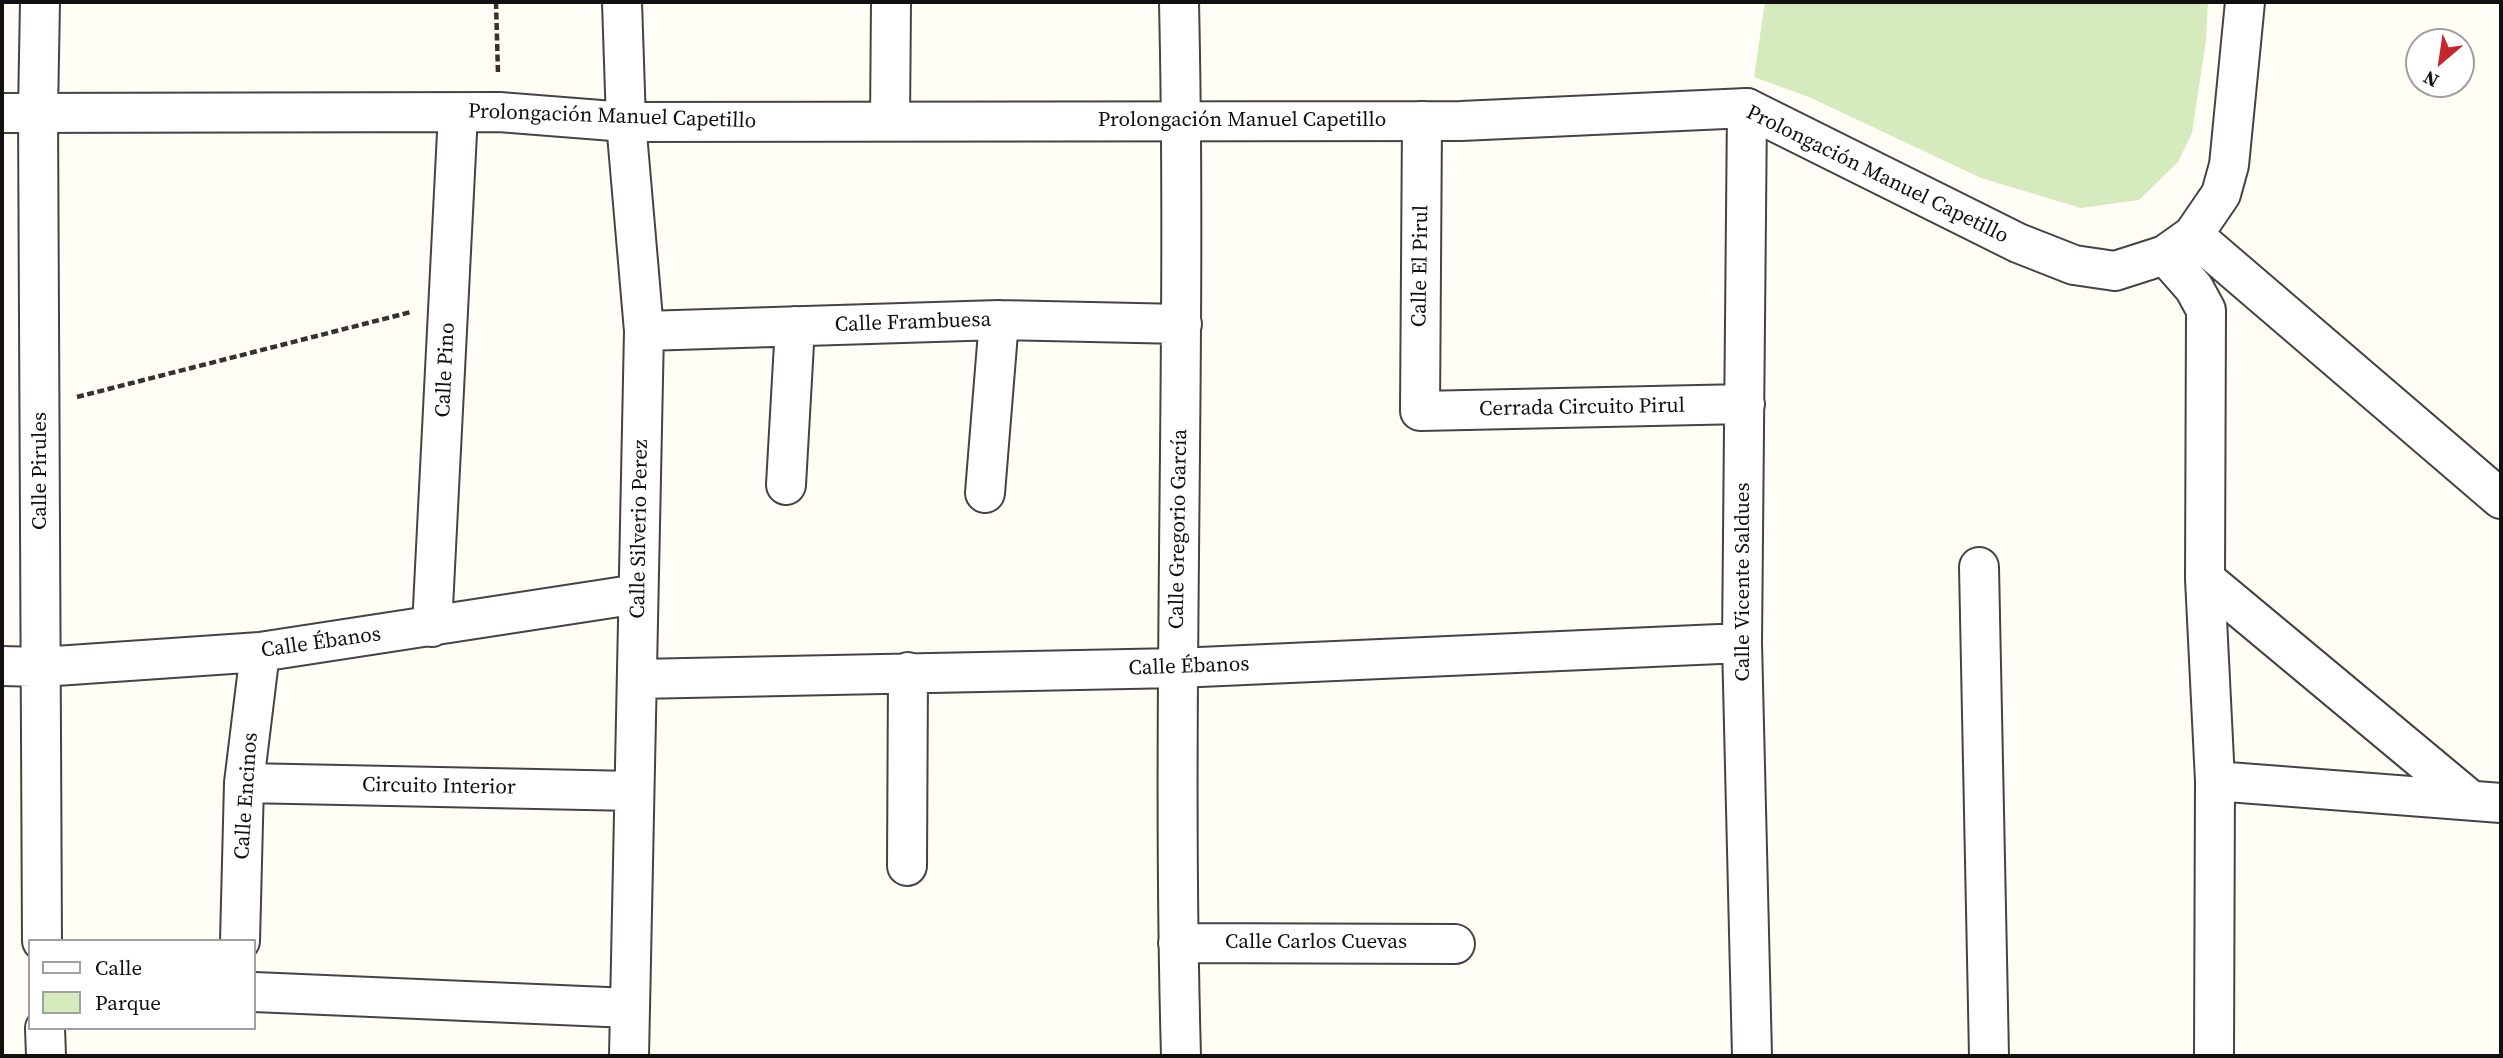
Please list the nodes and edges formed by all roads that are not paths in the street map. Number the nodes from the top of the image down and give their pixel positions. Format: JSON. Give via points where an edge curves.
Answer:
{"nodes":[{"id":1,"x":40,"y":2,"type":"edge"},
{"id":2,"x":622,"y":2,"type":"edge"},
{"id":3,"x":891,"y":2,"type":"edge"},
{"id":4,"x":1178,"y":2,"type":"edge"},
{"id":5,"x":2245,"y":2,"type":"edge"},
{"id":6,"x":1746,"y":108,"type":"junction"},
{"id":7,"x":20,"y":112,"type":"edge"},
{"id":8,"x":458,"y":113,"type":"junction"},
{"id":9,"x":890,"y":121,"type":"junction"},
{"id":10,"x":1181,"y":121,"type":"junction"},
{"id":11,"x":1422,"y":121,"type":"junction"},
{"id":12,"x":626,"y":122,"type":"junction"},
{"id":13,"x":2179,"y":245,"type":"junction"},
{"id":14,"x":999,"y":320,"type":"junction"},
{"id":15,"x":1182,"y":324,"type":"junction"},
{"id":16,"x":795,"y":326,"type":"junction"},
{"id":17,"x":644,"y":331,"type":"junction"},
{"id":18,"x":1745,"y":404,"type":"junction"},
{"id":19,"x":1420,"y":411,"type":"joint"},
{"id":20,"x":786,"y":485,"type":"dead end"},
{"id":21,"x":985,"y":494,"type":"dead end"},
{"id":22,"x":2501,"y":499,"type":"edge"},
{"id":23,"x":1979,"y":567,"type":"dead end"},
{"id":24,"x":2206,"y":579,"type":"junction"},
{"id":25,"x":638,"y":594,"type":"junction"},
{"id":26,"x":432,"y":626,"type":"junction"},
{"id":27,"x":1742,"y":643,"type":"junction"},
{"id":28,"x":260,"y":652,"type":"junction"},
{"id":29,"x":2,"y":666,"type":"edge"},
{"id":30,"x":41,"y":667,"type":"junction"},
{"id":31,"x":1177,"y":668,"type":"junction"},
{"id":32,"x":908,"y":672,"type":"junction"},
{"id":33,"x":637,"y":679,"type":"junction"},
{"id":34,"x":2215,"y":781,"type":"junction"},
{"id":35,"x":244,"y":783,"type":"junction"},
{"id":36,"x":634,"y":791,"type":"junction"},
{"id":37,"x":2484,"y":800,"type":"edge"},
{"id":38,"x":907,"y":866,"type":"dead end"},
{"id":39,"x":43,"y":939,"type":"edge"},
{"id":40,"x":240,"y":939,"type":"edge"},
{"id":41,"x":1178,"y":943,"type":"junction"},
{"id":42,"x":1455,"y":944,"type":"dead end"},
{"id":43,"x":256,"y":992,"type":"edge"},
{"id":44,"x":630,"y":1008,"type":"junction"},
{"id":45,"x":45,"y":1030,"type":"edge"},
{"id":46,"x":46,"y":1056,"type":"edge"},
{"id":47,"x":629,"y":1056,"type":"edge"},
{"id":48,"x":1181,"y":1056,"type":"edge"},
{"id":49,"x":1752,"y":1056,"type":"edge"},
{"id":50,"x":1989,"y":1056,"type":"edge"},
{"id":51,"x":2214,"y":1056,"type":"edge"}],
"edges":[{"from":1,"to":7,"type":"street","name":"Calle Pirules"},
{"from":2,"to":12,"type":"street","name":"Calle Silverio Perez"},
{"from":3,"to":9,"type":"street"},
{"from":4,"to":10,"type":"street","name":"Calle Gregorio García"},
{"from":5,"to":13,"type":"street","via":[[2229,166],[2221,194]]},
{"from":6,"to":11,"type":"street","name":"Prolongación Manuel Capetillo"},
{"from":6,"to":13,"type":"street","name":"Prolongación Manuel Capetillo","via":[[2018,243],[2074,265],[2115,271]]},
{"from":6,"to":18,"type":"street","name":"Calle Vicente Saldues"},
{"from":7,"to":8,"type":"street","name":"Prolongación Manuel Capetillo"},
{"from":7,"to":30,"type":"street","name":"Calle Pirules","via":[[41,406]]},
{"from":8,"to":12,"type":"street","name":"Prolongación Manuel Capetillo"},
{"from":8,"to":26,"type":"street","name":"Calle Pino"},
{"from":9,"to":10,"type":"street","name":"Prolongación Manuel Capetillo"},
{"from":9,"to":12,"type":"street","name":"Prolongación Manuel Capetillo"},
{"from":10,"to":11,"type":"street","name":"Prolongación Manuel Capetillo"},
{"from":10,"to":15,"type":"street","name":"Calle Gregorio García"},
{"from":11,"to":19,"type":"street","name":"Calle El Pirul"},
{"from":12,"to":17,"type":"street","name":"Calle Silverio Perez"},
{"from":13,"to":22,"type":"street"},
{"from":13,"to":24,"type":"street","via":[[2206,310]]},
{"from":14,"to":15,"type":"street","name":"Calle Frambuesa"},
{"from":14,"to":16,"type":"street","name":"Calle Frambuesa"},
{"from":14,"to":21,"type":"street"},
{"from":15,"to":31,"type":"street","name":"Calle Gregorio García"},
{"from":16,"to":17,"type":"street","name":"Calle Frambuesa"},
{"from":16,"to":20,"type":"street"},
{"from":17,"to":25,"type":"street","name":"Calle Silverio Perez"},
{"from":18,"to":19,"type":"street","name":"Cerrada Circuito Pirul"},
{"from":18,"to":27,"type":"street","name":"Calle Vicente Saldues"},
{"from":23,"to":50,"type":"street"},
{"from":24,"to":34,"type":"street"},
{"from":24,"to":37,"type":"street"},
{"from":25,"to":26,"type":"street","name":"Calle Ébanos"},
{"from":25,"to":33,"type":"street","name":"Calle Silverio Perez"},
{"from":26,"to":28,"type":"street","name":"Calle Ébanos"},
{"from":27,"to":31,"type":"street","name":"Calle Ébanos"},
{"from":27,"to":49,"type":"street","name":"Calle Vicente Saldues"},
{"from":28,"to":30,"type":"street","name":"Calle Ébanos"},
{"from":28,"to":35,"type":"street","name":"Calle Encinos"},
{"from":29,"to":30,"type":"street","name":"Calle Ébanos"},
{"from":30,"to":39,"type":"street","name":"Calle Pirules"},
{"from":31,"to":32,"type":"street","name":"Calle Ébanos"},
{"from":31,"to":41,"type":"street","name":"Calle Gregorio García"},
{"from":32,"to":33,"type":"street","name":"Calle Ébanos"},
{"from":32,"to":38,"type":"street"},
{"from":33,"to":36,"type":"street","name":"Calle Silverio Perez"},
{"from":34,"to":37,"type":"street"},
{"from":34,"to":51,"type":"street"},
{"from":35,"to":36,"type":"street","name":"Circuito Interior"},
{"from":35,"to":40,"type":"street","name":"Calle Encinos"},
{"from":36,"to":44,"type":"street","name":"Calle Silverio Perez"},
{"from":41,"to":42,"type":"street","name":"Calle Carlos Cuevas"},
{"from":41,"to":48,"type":"street","name":"Calle Gregorio García"},
{"from":43,"to":44,"type":"street"},
{"from":44,"to":47,"type":"street","name":"Calle Silverio Perez"},
{"from":45,"to":46,"type":"street"}]}
